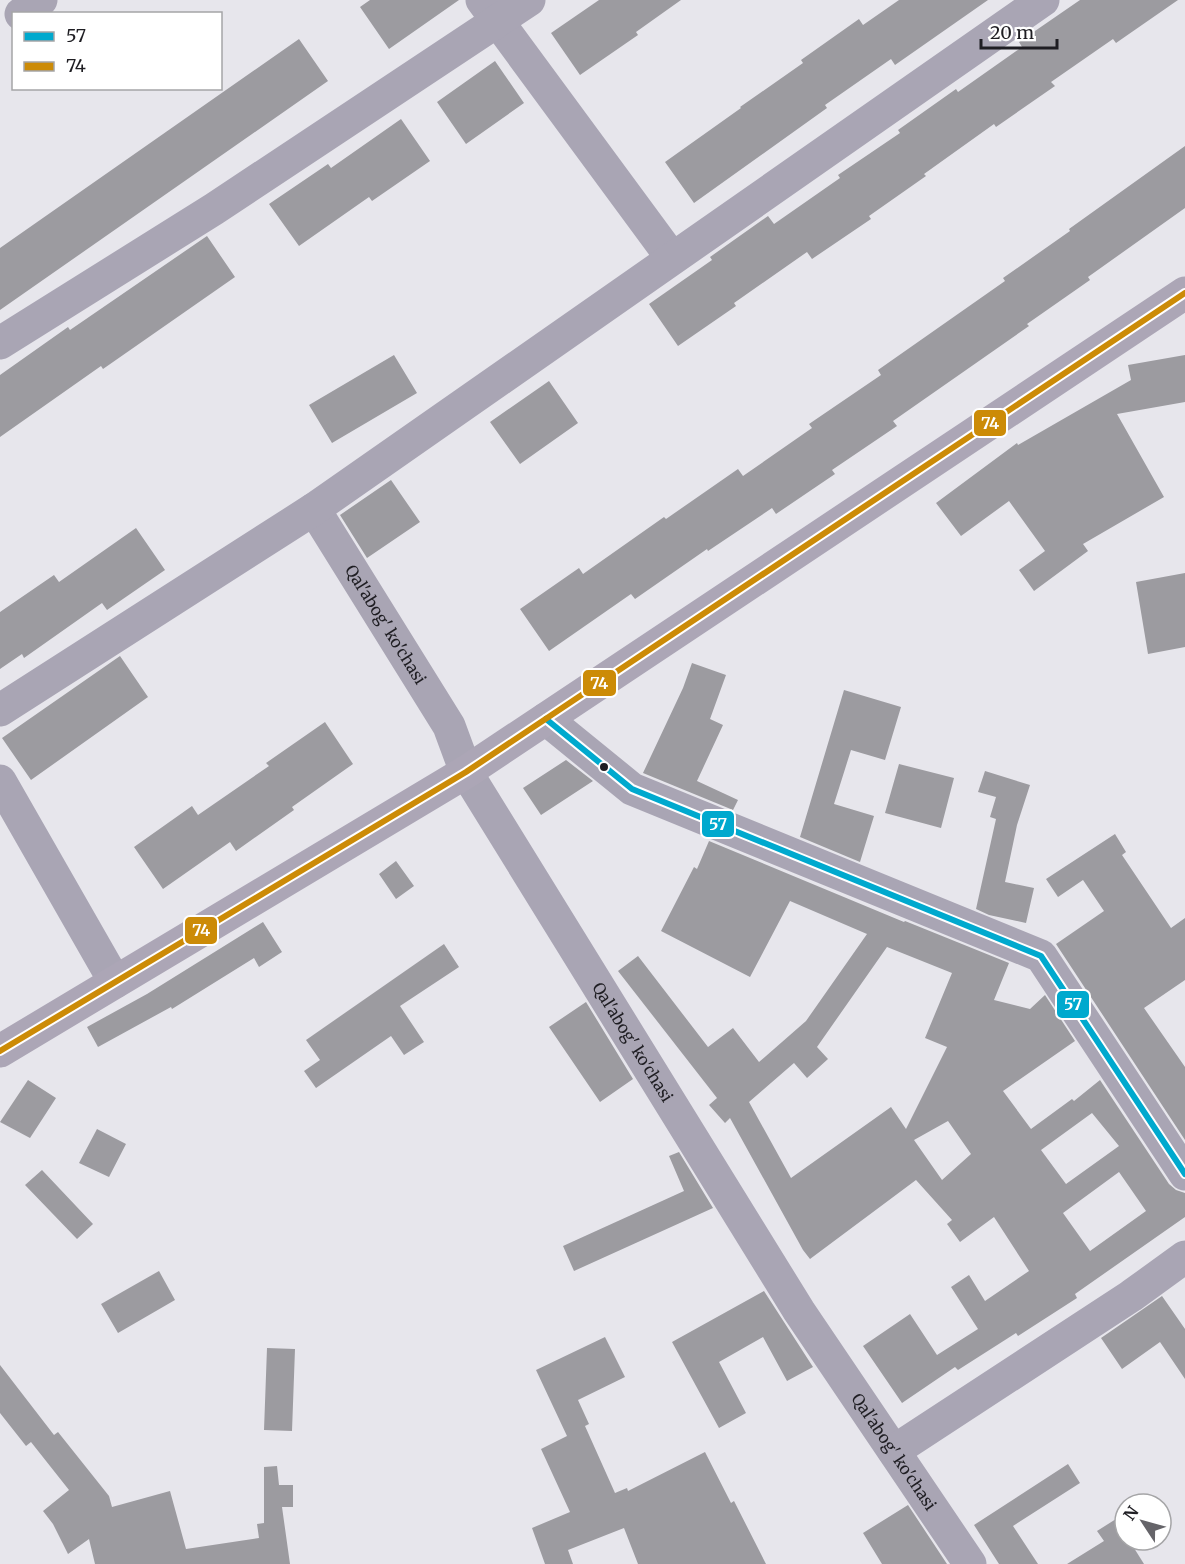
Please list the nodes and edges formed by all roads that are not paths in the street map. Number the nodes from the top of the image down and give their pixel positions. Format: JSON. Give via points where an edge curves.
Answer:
{"nodes":[{"id":1,"x":41,"y":0,"type":"edge"},
{"id":2,"x":529,"y":0,"type":"edge"},
{"id":3,"x":1043,"y":0,"type":"edge"},
{"id":4,"x":489,"y":11,"type":"edge"},
{"id":5,"x":24,"y":12,"type":"edge"},
{"id":6,"x":672,"y":258,"type":"junction"},
{"id":7,"x":1185,"y":293,"type":"edge"},
{"id":8,"x":0,"y":343,"type":"edge"},
{"id":9,"x":314,"y":509,"type":"junction"},
{"id":10,"x":0,"y":710,"type":"edge"},
{"id":11,"x":546,"y":719,"type":"junction"},
{"id":12,"x":466,"y":772,"type":"junction"},
{"id":13,"x":0,"y":782,"type":"edge"},
{"id":14,"x":115,"y":982,"type":"junction"},
{"id":15,"x":0,"y":1051,"type":"edge"},
{"id":16,"x":1185,"y":1174,"type":"edge"},
{"id":17,"x":1185,"y":1257,"type":"edge"},
{"id":18,"x":894,"y":1452,"type":"junction"},
{"id":19,"x":970,"y":1564,"type":"edge"}],
"edges":[{"from":1,"to":5,"type":"street"},
{"from":2,"to":4,"type":"street"},
{"from":3,"to":6,"type":"street"},
{"from":4,"to":6,"type":"street"},
{"from":4,"to":8,"type":"street","via":[[214,209]]},
{"from":6,"to":9,"type":"street"},
{"from":7,"to":11,"type":"main road"},
{"from":9,"to":10,"type":"street"},
{"from":9,"to":12,"type":"street","name":"Qal'abog' ko'chasi","via":[[449,726]]},
{"from":11,"to":12,"type":"main road"},
{"from":11,"to":16,"type":"street","via":[[632,789],[1041,956]]},
{"from":12,"to":14,"type":"main road"},
{"from":12,"to":18,"type":"street","name":"Qal'abog' ko'chasi","via":[[800,1311]]},
{"from":13,"to":14,"type":"street"},
{"from":14,"to":15,"type":"main road"},
{"from":17,"to":18,"type":"street"},
{"from":18,"to":19,"type":"street","name":"Qal'abog' ko'chasi"}]}
